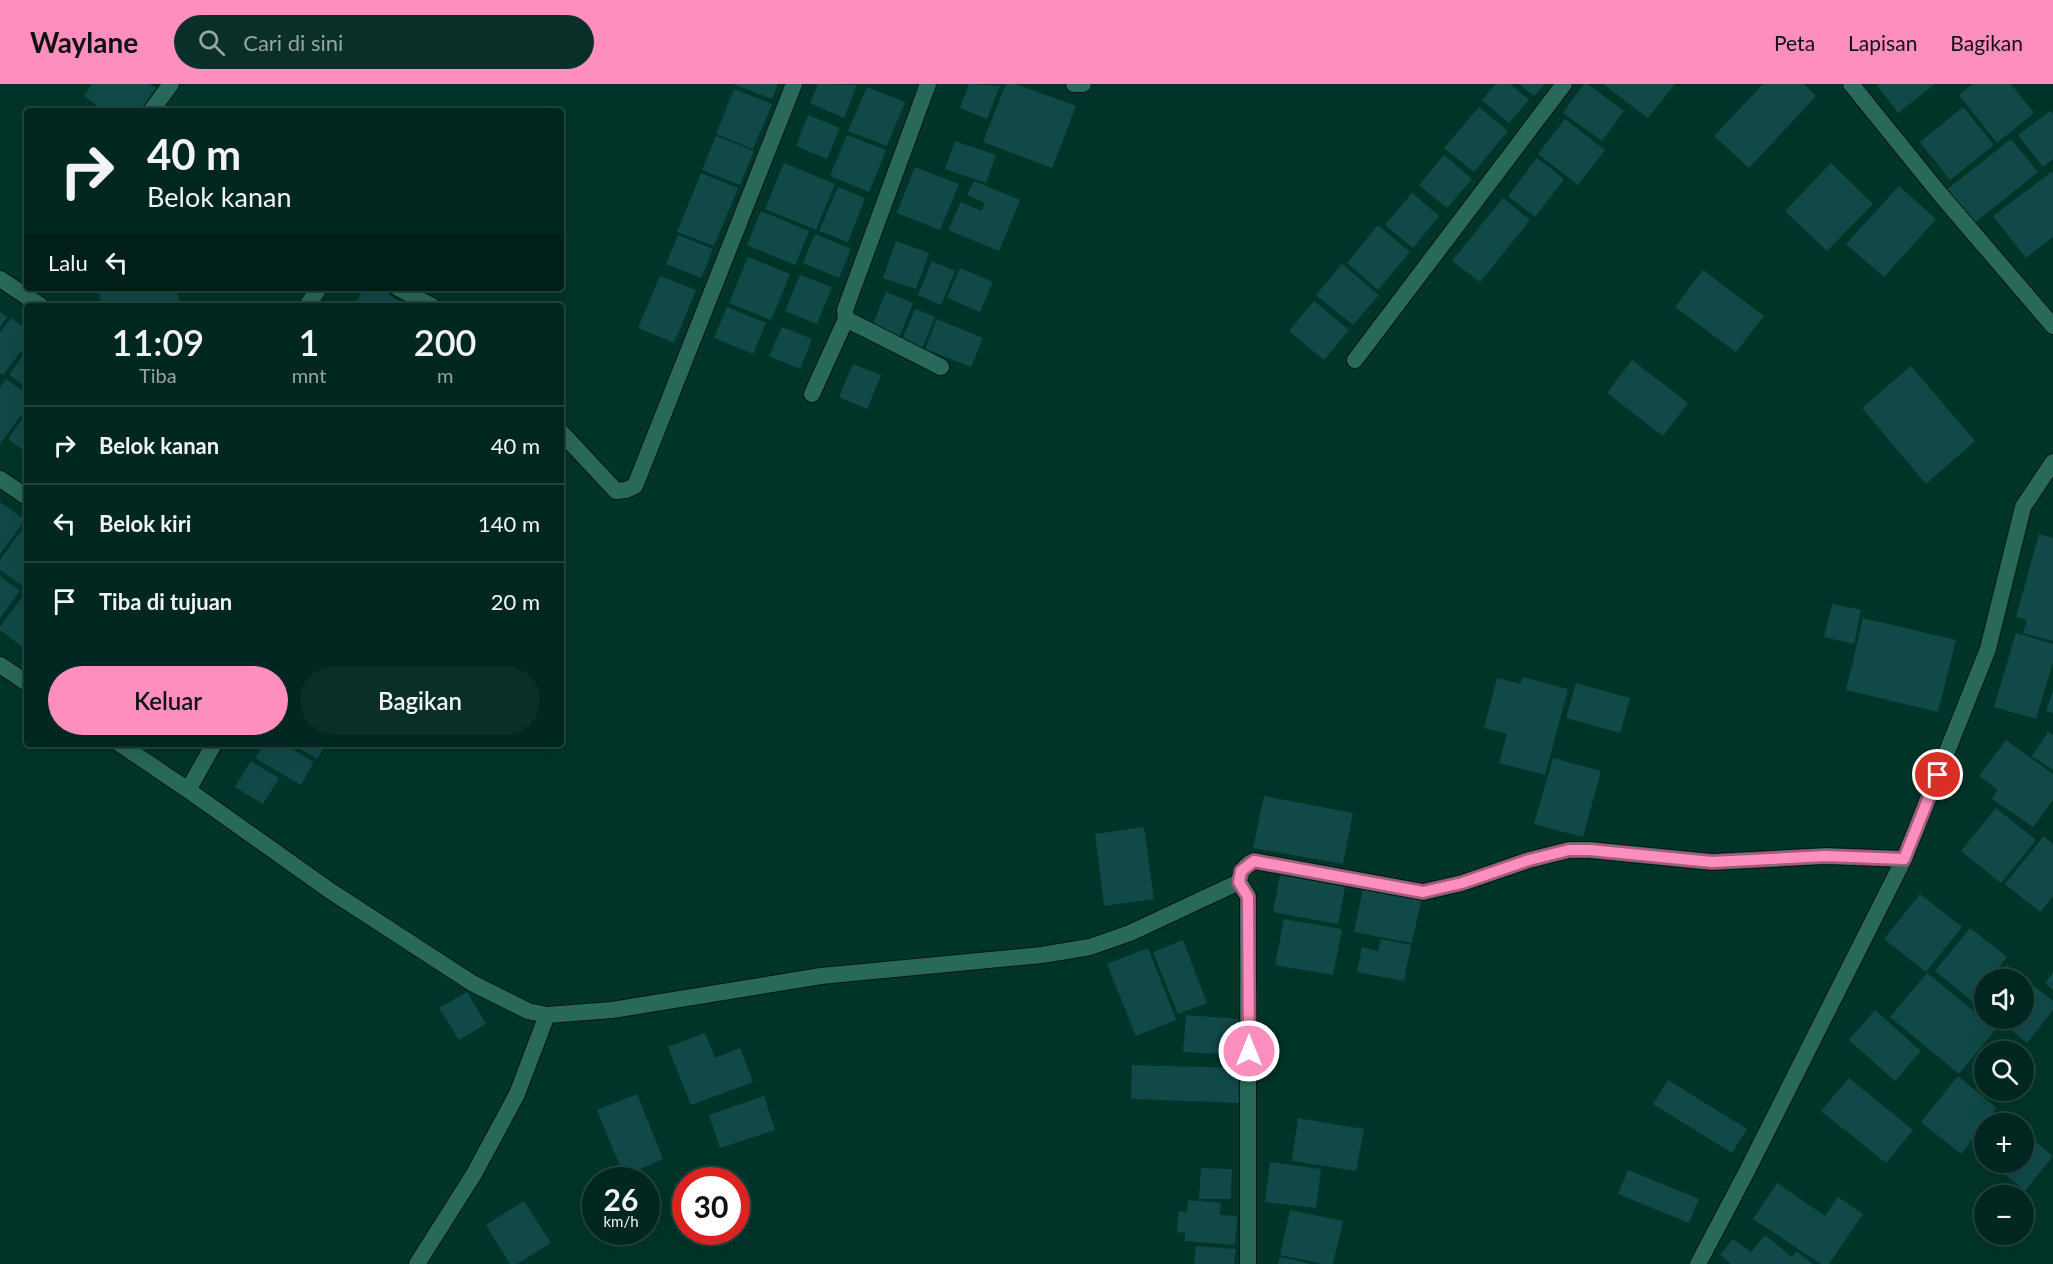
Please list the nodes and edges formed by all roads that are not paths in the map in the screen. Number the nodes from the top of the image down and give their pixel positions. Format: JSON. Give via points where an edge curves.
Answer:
{"nodes":[{"id":1,"x":171,"y":84,"type":"edge"},
{"id":2,"x":794,"y":84,"type":"edge"},
{"id":3,"x":928,"y":84,"type":"edge"},
{"id":4,"x":1074,"y":84,"type":"edge"},
{"id":5,"x":1083,"y":84,"type":"edge"},
{"id":6,"x":1564,"y":84,"type":"edge"},
{"id":7,"x":1851,"y":84,"type":"edge"},
{"id":8,"x":153,"y":108,"type":"edge"},
{"id":9,"x":0,"y":279,"type":"edge"},
{"id":10,"x":23,"y":284,"type":"edge"},
{"id":11,"x":29,"y":291,"type":"edge"},
{"id":12,"x":404,"y":291,"type":"edge"},
{"id":13,"x":39,"y":303,"type":"edge"},
{"id":14,"x":426,"y":303,"type":"edge"},
{"id":15,"x":846,"y":319,"type":"junction"},
{"id":16,"x":2053,"y":326,"type":"edge"},
{"id":17,"x":1355,"y":360,"type":"dead end"},
{"id":18,"x":941,"y":367,"type":"dead end"},
{"id":19,"x":812,"y":394,"type":"dead end"},
{"id":20,"x":564,"y":435,"type":"edge"},
{"id":21,"x":2053,"y":462,"type":"edge"},
{"id":22,"x":0,"y":479,"type":"edge"},
{"id":23,"x":24,"y":494,"type":"edge"},
{"id":24,"x":0,"y":665,"type":"edge"},
{"id":25,"x":24,"y":681,"type":"edge"},
{"id":26,"x":124,"y":747,"type":"edge"},
{"id":27,"x":212,"y":747,"type":"edge"},
{"id":28,"x":188,"y":790,"type":"junction"},
{"id":29,"x":1904,"y":859,"type":"junction"},
{"id":30,"x":1239,"y":882,"type":"junction"},
{"id":31,"x":546,"y":1015,"type":"junction"},
{"id":32,"x":417,"y":1264,"type":"edge"},
{"id":33,"x":1248,"y":1264,"type":"edge"},
{"id":34,"x":1698,"y":1264,"type":"edge"}],
"edges":[{"from":1,"to":8,"type":"street"},
{"from":2,"to":20,"type":"street","via":[[635,486],[616,491]]},
{"from":3,"to":15,"type":"street","via":[[845,310]]},
{"from":4,"to":5,"type":"street"},
{"from":6,"to":17,"type":"street"},
{"from":7,"to":16,"type":"street"},
{"from":9,"to":10,"type":"street"},
{"from":11,"to":13,"type":"street"},
{"from":12,"to":14,"type":"street"},
{"from":15,"to":18,"type":"street"},
{"from":15,"to":19,"type":"street"},
{"from":21,"to":29,"type":"street","via":[[2023,507],[1988,649]]},
{"from":22,"to":23,"type":"street"},
{"from":24,"to":25,"type":"street"},
{"from":26,"to":28,"type":"street"},
{"from":27,"to":28,"type":"street"},
{"from":28,"to":31,"type":"street","via":[[329,890],[472,983],[528,1011]]},
{"from":29,"to":30,"type":"street","via":[[1826,856],[1712,862],[1569,850],[1423,892],[1254,861],[1241,871]]},
{"from":29,"to":34,"type":"street"},
{"from":30,"to":31,"type":"street","via":[[1130,933],[1090,947],[1042,956],[821,976],[612,1010]]},
{"from":30,"to":33,"type":"street","via":[[1248,897]]},
{"from":31,"to":32,"type":"street","via":[[517,1094],[474,1174]]}]}
